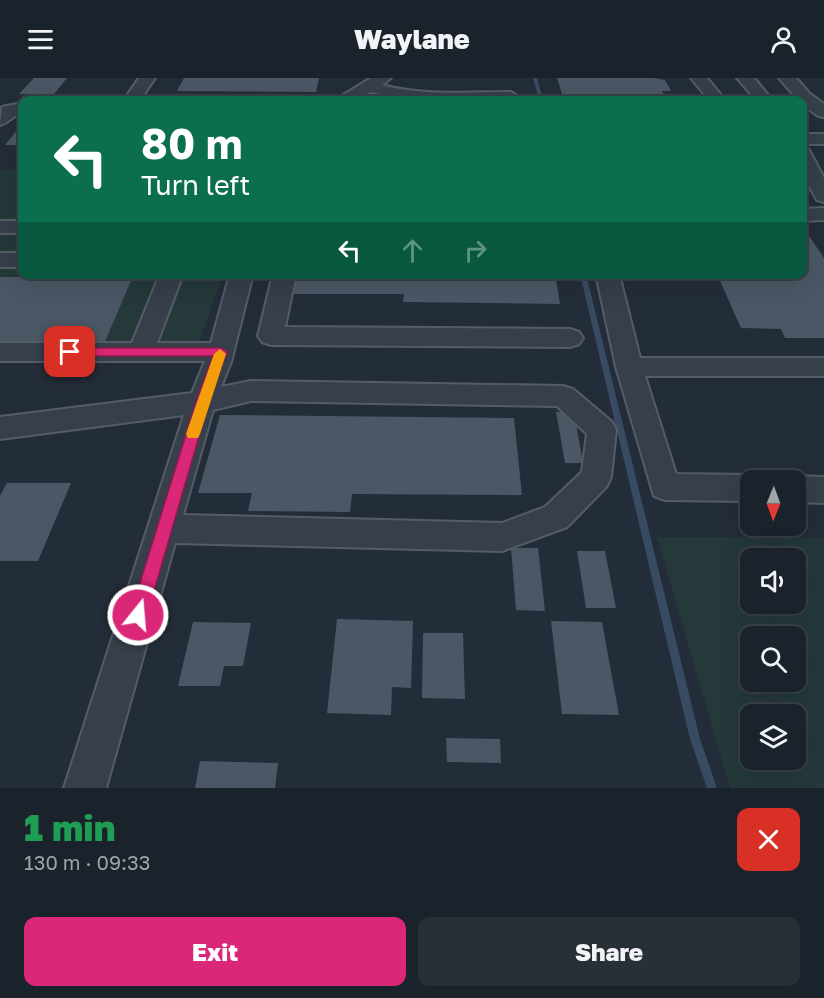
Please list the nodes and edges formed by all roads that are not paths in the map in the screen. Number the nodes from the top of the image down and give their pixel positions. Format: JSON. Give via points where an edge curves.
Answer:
{"nodes":[{"id":1,"x":147,"y":78,"type":"edge"},
{"id":2,"x":429,"y":78,"type":"edge"},
{"id":3,"x":466,"y":78,"type":"edge"},
{"id":4,"x":508,"y":78,"type":"edge"},
{"id":5,"x":699,"y":78,"type":"edge"},
{"id":6,"x":745,"y":78,"type":"edge"},
{"id":7,"x":787,"y":78,"type":"edge"},
{"id":8,"x":377,"y":83,"type":"edge"},
{"id":9,"x":135,"y":96,"type":"edge"},
{"id":10,"x":351,"y":96,"type":"edge"},
{"id":11,"x":410,"y":96,"type":"edge"},
{"id":12,"x":424,"y":96,"type":"edge"},
{"id":13,"x":467,"y":96,"type":"edge"},
{"id":14,"x":511,"y":96,"type":"edge"},
{"id":15,"x":714,"y":96,"type":"edge"},
{"id":16,"x":761,"y":96,"type":"edge"},
{"id":17,"x":803,"y":96,"type":"edge"},
{"id":18,"x":807,"y":99,"type":"edge"},
{"id":19,"x":18,"y":109,"type":"edge"},
{"id":20,"x":824,"y":112,"type":"edge"},
{"id":21,"x":0,"y":120,"type":"edge"},
{"id":22,"x":807,"y":139,"type":"edge"},
{"id":23,"x":824,"y":140,"type":"edge"},
{"id":24,"x":807,"y":164,"type":"edge"},
{"id":25,"x":824,"y":196,"type":"edge"},
{"id":26,"x":824,"y":214,"type":"edge"},
{"id":27,"x":807,"y":215,"type":"edge"},
{"id":28,"x":0,"y":227,"type":"edge"},
{"id":29,"x":18,"y":227,"type":"edge"},
{"id":30,"x":0,"y":260,"type":"edge"},
{"id":31,"x":18,"y":260,"type":"edge"},
{"id":32,"x":170,"y":279,"type":"edge"},
{"id":33,"x":241,"y":279,"type":"edge"},
{"id":34,"x":284,"y":279,"type":"edge"},
{"id":35,"x":609,"y":279,"type":"edge"},
{"id":36,"x":570,"y":338,"type":"dead end"},
{"id":37,"x":0,"y":351,"type":"edge"},
{"id":38,"x":141,"y":352,"type":"junction"},
{"id":39,"x":219,"y":357,"type":"junction"},
{"id":40,"x":629,"y":367,"type":"junction"},
{"id":41,"x":824,"y":367,"type":"edge"},
{"id":42,"x":202,"y":402,"type":"junction"},
{"id":43,"x":0,"y":428,"type":"edge"},
{"id":44,"x":740,"y":488,"type":"edge"},
{"id":45,"x":806,"y":489,"type":"edge"},
{"id":46,"x":824,"y":489,"type":"edge"},
{"id":47,"x":165,"y":529,"type":"junction"},
{"id":48,"x":85,"y":788,"type":"edge"}],
"edges":[{"from":1,"to":9,"type":"street"},
{"from":2,"to":12,"type":"street"},
{"from":3,"to":13,"type":"street"},
{"from":4,"to":14,"type":"street"},
{"from":5,"to":15,"type":"street"},
{"from":6,"to":16,"type":"street"},
{"from":7,"to":17,"type":"street"},
{"from":8,"to":10,"type":"street"},
{"from":8,"to":11,"type":"street","via":[[388,93]]},
{"from":18,"to":20,"type":"street"},
{"from":19,"to":21,"type":"street","via":[[8,111]]},
{"from":22,"to":23,"type":"street"},
{"from":24,"to":25,"type":"street"},
{"from":26,"to":27,"type":"street"},
{"from":28,"to":29,"type":"street"},
{"from":30,"to":31,"type":"street"},
{"from":32,"to":38,"type":"street"},
{"from":33,"to":39,"type":"street"},
{"from":34,"to":36,"type":"street","via":[[271,336]]},
{"from":35,"to":40,"type":"street"},
{"from":37,"to":38,"type":"street"},
{"from":38,"to":39,"type":"street"},
{"from":39,"to":42,"type":"street"},
{"from":40,"to":41,"type":"street"},
{"from":40,"to":44,"type":"street","via":[[665,487]]},
{"from":42,"to":43,"type":"street"},
{"from":42,"to":47,"type":"street"},
{"from":42,"to":47,"type":"street","via":[[251,391],[563,396],[602,430],[596,477],[556,517],[502,537]]},
{"from":45,"to":46,"type":"street"},
{"from":47,"to":48,"type":"street"}]}
